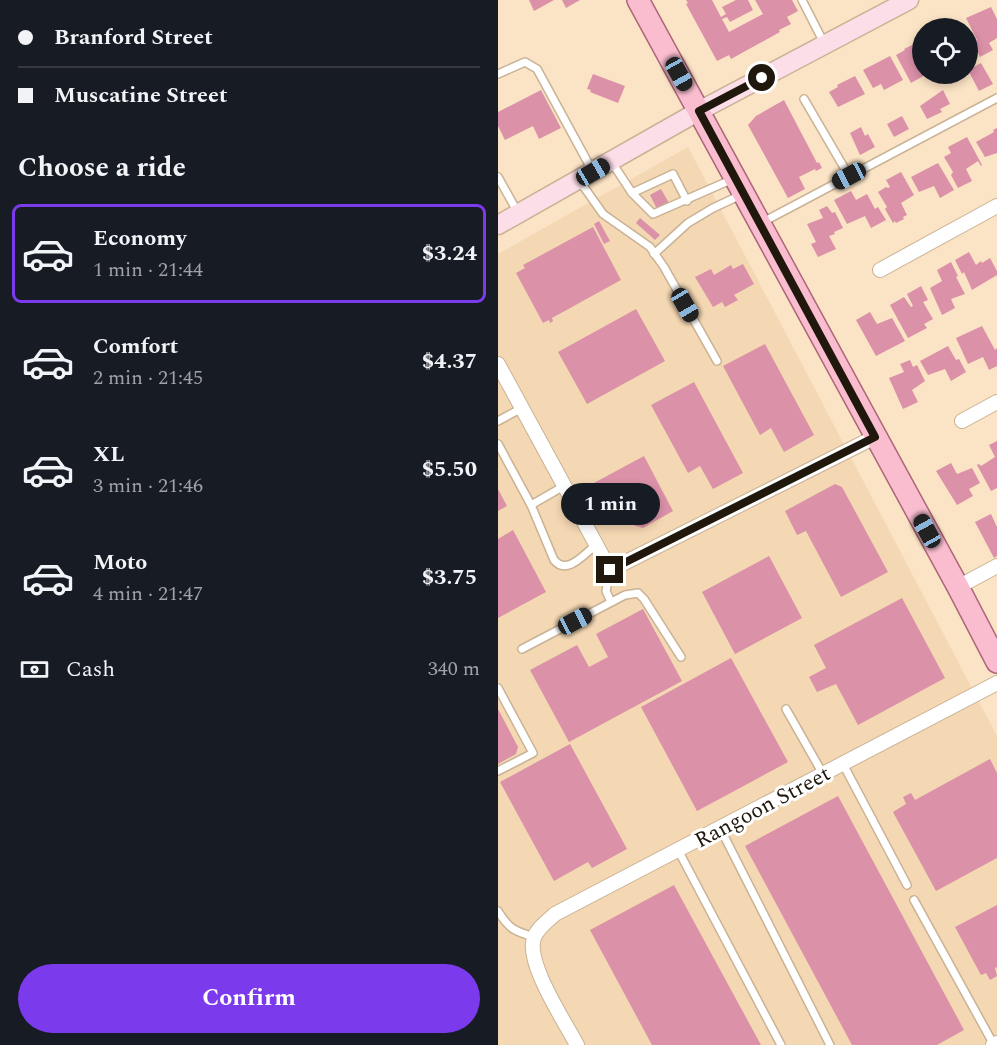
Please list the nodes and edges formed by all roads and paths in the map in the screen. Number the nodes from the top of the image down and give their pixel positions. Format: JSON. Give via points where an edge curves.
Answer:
{"nodes":[{"id":1,"x":638,"y":0,"type":"edge"},
{"id":2,"x":802,"y":0,"type":"edge"},
{"id":3,"x":909,"y":0,"type":"edge"},
{"id":4,"x":825,"y":45,"type":"junction"},
{"id":5,"x":498,"y":74,"type":"edge"},
{"id":6,"x":997,"y":98,"type":"edge"},
{"id":7,"x":804,"y":99,"type":"dead end"},
{"id":8,"x":699,"y":111,"type":"junction"},
{"id":9,"x":611,"y":161,"type":"junction"},
{"id":10,"x":586,"y":176,"type":"junction"},
{"id":11,"x":849,"y":176,"type":"junction"},
{"id":12,"x":498,"y":177,"type":"edge"},
{"id":13,"x":739,"y":186,"type":"junction"},
{"id":14,"x":632,"y":193,"type":"junction"},
{"id":15,"x":687,"y":201,"type":"junction"},
{"id":16,"x":997,"y":206,"type":"edge"},
{"id":17,"x":505,"y":219,"type":"edge"},
{"id":18,"x":759,"y":224,"type":"junction"},
{"id":19,"x":654,"y":254,"type":"junction"},
{"id":20,"x":880,"y":270,"type":"dead end"},
{"id":21,"x":717,"y":361,"type":"dead end"},
{"id":22,"x":499,"y":367,"type":"edge"},
{"id":23,"x":997,"y":402,"type":"edge"},
{"id":24,"x":522,"y":408,"type":"junction"},
{"id":25,"x":498,"y":421,"type":"edge"},
{"id":26,"x":962,"y":421,"type":"dead end"},
{"id":27,"x":875,"y":437,"type":"junction"},
{"id":28,"x":498,"y":444,"type":"edge"},
{"id":29,"x":564,"y":486,"type":"junction"},
{"id":30,"x":531,"y":505,"type":"junction"},
{"id":31,"x":596,"y":545,"type":"junction"},
{"id":32,"x":997,"y":566,"type":"edge"},
{"id":33,"x":610,"y":570,"type":"junction"},
{"id":34,"x":958,"y":587,"type":"junction"},
{"id":35,"x":610,"y":602,"type":"junction"},
{"id":36,"x":522,"y":649,"type":"dead end"},
{"id":37,"x":681,"y":657,"type":"dead end"},
{"id":38,"x":997,"y":662,"type":"edge"},
{"id":39,"x":997,"y":683,"type":"edge"},
{"id":40,"x":498,"y":688,"type":"edge"},
{"id":41,"x":786,"y":709,"type":"dead end"},
{"id":42,"x":843,"y":764,"type":"junction"},
{"id":43,"x":498,"y":771,"type":"edge"},
{"id":44,"x":823,"y":774,"type":"junction"},
{"id":45,"x":720,"y":828,"type":"junction"},
{"id":46,"x":678,"y":850,"type":"junction"},
{"id":47,"x":907,"y":885,"type":"dead end"},
{"id":48,"x":914,"y":900,"type":"dead end"},
{"id":49,"x":498,"y":910,"type":"edge"},
{"id":50,"x":534,"y":937,"type":"junction"},
{"id":51,"x":995,"y":1044,"type":"edge"},
{"id":52,"x":577,"y":1045,"type":"edge"},
{"id":53,"x":781,"y":1045,"type":"edge"},
{"id":54,"x":830,"y":1045,"type":"edge"}],
"edges":[{"from":1,"to":8,"type":"main road"},
{"from":2,"to":4,"type":"lane"},
{"from":3,"to":4,"type":"main road"},
{"from":4,"to":8,"type":"main road"},
{"from":5,"to":10,"type":"lane","via":[[525,62],[537,69]]},
{"from":6,"to":11,"type":"lane"},
{"from":7,"to":11,"type":"lane"},
{"from":8,"to":9,"type":"main road"},
{"from":8,"to":13,"type":"main road"},
{"from":9,"to":10,"type":"main road"},
{"from":9,"to":14,"type":"lane"},
{"from":10,"to":17,"type":"main road"},
{"from":10,"to":19,"type":"lane","via":[[603,214],[650,247]]},
{"from":11,"to":18,"type":"lane"},
{"from":12,"to":17,"type":"lane"},
{"from":13,"to":15,"type":"lane"},
{"from":13,"to":18,"type":"main road"},
{"from":13,"to":19,"type":"lane"},
{"from":14,"to":15,"type":"lane","via":[[653,214]]},
{"from":14,"to":15,"type":"lane","via":[[673,174]]},
{"from":16,"to":20,"type":"street"},
{"from":18,"to":27,"type":"main road"},
{"from":19,"to":21,"type":"lane"},
{"from":22,"to":24,"type":"street"},
{"from":23,"to":26,"type":"street"},
{"from":24,"to":25,"type":"lane"},
{"from":24,"to":29,"type":"street"},
{"from":27,"to":33,"type":"street"},
{"from":27,"to":34,"type":"main road"},
{"from":28,"to":30,"type":"lane"},
{"from":29,"to":30,"type":"lane"},
{"from":29,"to":31,"type":"street"},
{"from":30,"to":31,"type":"lane","via":[[558,564],[570,566]]},
{"from":31,"to":33,"type":"street"},
{"from":32,"to":34,"type":"street"},
{"from":33,"to":35,"type":"lane","via":[[606,591]]},
{"from":34,"to":38,"type":"main road"},
{"from":35,"to":36,"type":"lane"},
{"from":35,"to":37,"type":"lane","via":[[638,593]]},
{"from":39,"to":42,"type":"street","name":"Rangoon Street"},
{"from":40,"to":43,"type":"lane","via":[[533,753]]},
{"from":41,"to":44,"type":"lane"},
{"from":42,"to":44,"type":"street","name":"Rangoon Street"},
{"from":42,"to":47,"type":"lane"},
{"from":44,"to":45,"type":"street","name":"Rangoon Street"},
{"from":45,"to":46,"type":"street","name":"Rangoon Street"},
{"from":45,"to":54,"type":"lane"},
{"from":46,"to":50,"type":"street","name":"Rangoon Street","via":[[555,914]]},
{"from":46,"to":53,"type":"lane"},
{"from":48,"to":51,"type":"lane"},
{"from":49,"to":50,"type":"lane","via":[[514,931]]},
{"from":50,"to":52,"type":"street","via":[[534,961]]}]}
